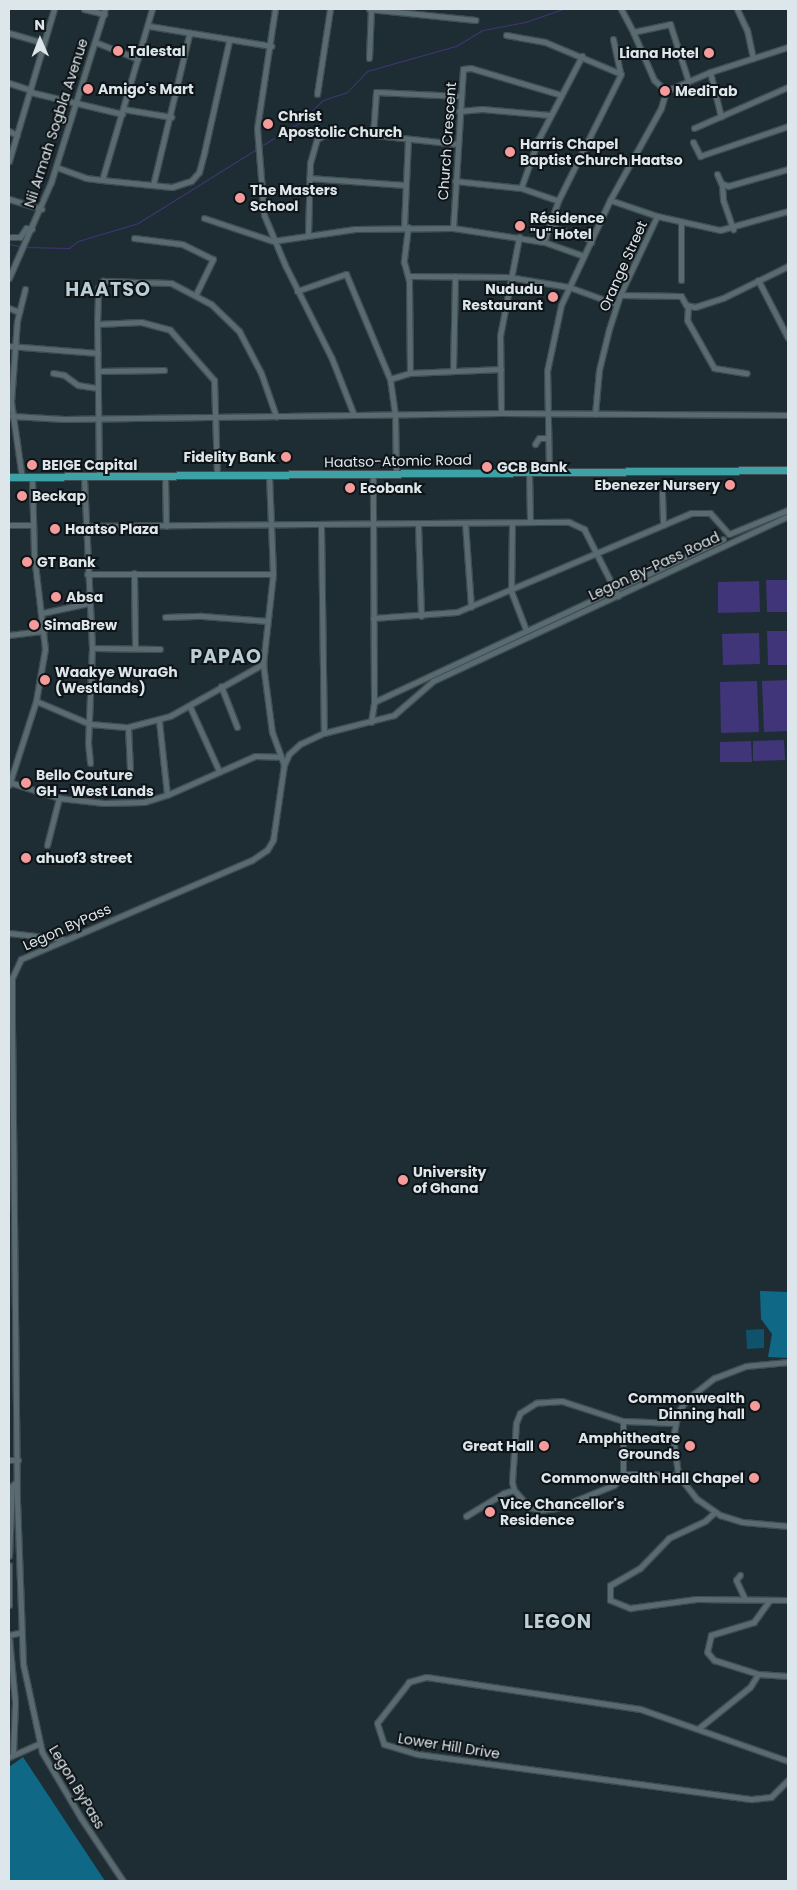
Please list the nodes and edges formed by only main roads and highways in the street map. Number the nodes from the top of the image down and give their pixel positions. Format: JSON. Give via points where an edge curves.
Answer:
{"nodes":[{"id":1,"x":788,"y":470,"type":"edge"},
{"id":2,"x":9,"y":477,"type":"edge"}],
"edges":[{"from":1,"to":2,"type":"main road","name":"Haatso-Atomic Road"}]}
